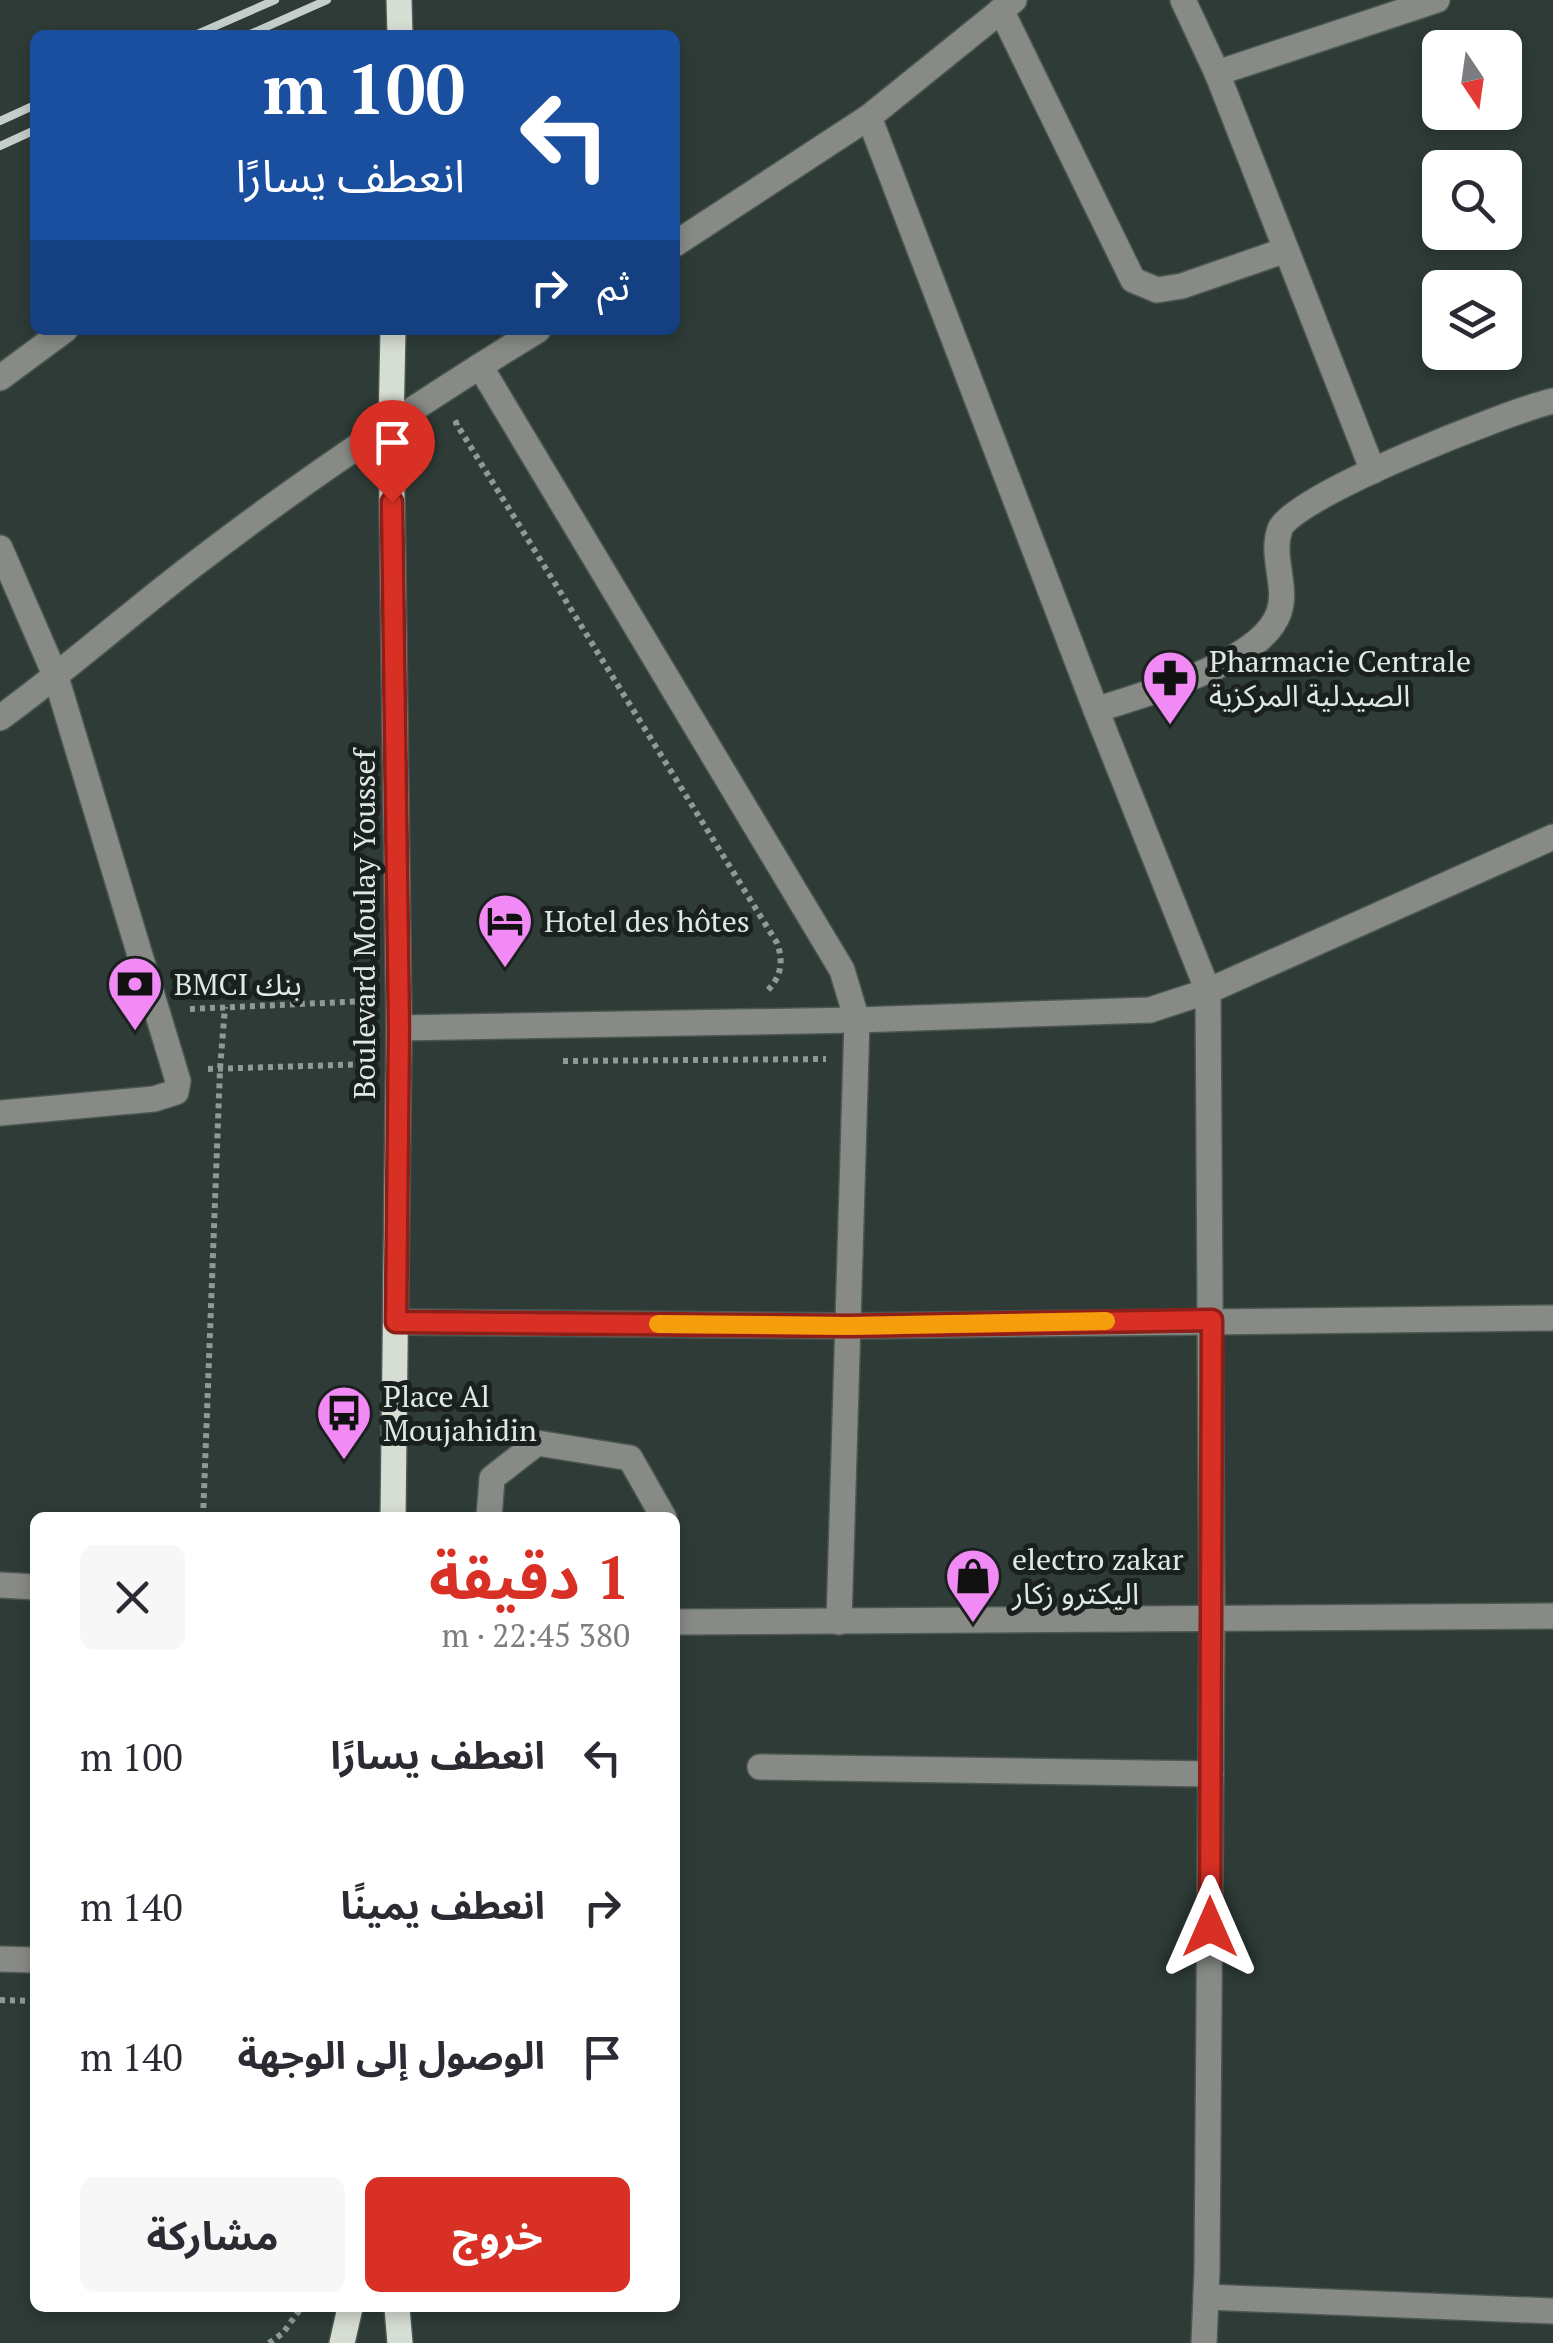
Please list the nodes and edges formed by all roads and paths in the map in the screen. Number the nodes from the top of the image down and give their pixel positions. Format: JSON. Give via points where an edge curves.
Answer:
{"nodes":[{"id":1,"x":399,"y":0,"type":"edge"},
{"id":2,"x":1183,"y":0,"type":"edge"},
{"id":3,"x":1437,"y":0,"type":"edge"},
{"id":4,"x":1008,"y":5,"type":"edge"},
{"id":5,"x":400,"y":30,"type":"edge"},
{"id":6,"x":1218,"y":73,"type":"junction"},
{"id":7,"x":869,"y":118,"type":"junction"},
{"id":8,"x":680,"y":241,"type":"edge"},
{"id":9,"x":1286,"y":250,"type":"junction"},
{"id":10,"x":58,"y":335,"type":"edge"},
{"id":11,"x":393,"y":335,"type":"edge"},
{"id":12,"x":530,"y":335,"type":"edge"},
{"id":13,"x":480,"y":366,"type":"junction"},
{"id":14,"x":0,"y":378,"type":"edge"},
{"id":15,"x":499,"y":396,"type":"junction"},
{"id":16,"x":1553,"y":401,"type":"edge"},
{"id":17,"x":390,"y":426,"type":"junction"},
{"id":18,"x":1373,"y":471,"type":"junction"},
{"id":19,"x":0,"y":548,"type":"edge"},
{"id":20,"x":56,"y":677,"type":"junction"},
{"id":21,"x":1096,"y":710,"type":"junction"},
{"id":22,"x":0,"y":718,"type":"edge"},
{"id":23,"x":1553,"y":837,"type":"edge"},
{"id":24,"x":1208,"y":992,"type":"junction"},
{"id":25,"x":762,"y":996,"type":"dead end"},
{"id":26,"x":399,"y":1000,"type":"junction"},
{"id":27,"x":225,"y":1007,"type":"junction"},
{"id":28,"x":158,"y":1010,"type":"junction"},
{"id":29,"x":857,"y":1020,"type":"junction"},
{"id":30,"x":399,"y":1028,"type":"junction"},
{"id":31,"x":856,"y":1058,"type":"junction"},
{"id":32,"x":558,"y":1061,"type":"dead end"},
{"id":33,"x":398,"y":1063,"type":"junction"},
{"id":34,"x":220,"y":1069,"type":"junction"},
{"id":35,"x":177,"y":1070,"type":"junction"},
{"id":36,"x":0,"y":1113,"type":"edge"},
{"id":37,"x":1553,"y":1318,"type":"edge"},
{"id":38,"x":1212,"y":1320,"type":"junction"},
{"id":39,"x":396,"y":1322,"type":"junction"},
{"id":40,"x":849,"y":1326,"type":"junction"},
{"id":41,"x":202,"y":1512,"type":"edge"},
{"id":42,"x":394,"y":1512,"type":"edge"},
{"id":43,"x":489,"y":1512,"type":"edge"},
{"id":44,"x":661,"y":1512,"type":"edge"},
{"id":45,"x":0,"y":1585,"type":"edge"},
{"id":46,"x":30,"y":1587,"type":"edge"},
{"id":47,"x":1553,"y":1616,"type":"edge"},
{"id":48,"x":1212,"y":1618,"type":"junction"},
{"id":49,"x":680,"y":1622,"type":"edge"},
{"id":50,"x":840,"y":1622,"type":"junction"},
{"id":51,"x":760,"y":1767,"type":"dead end"},
{"id":52,"x":1212,"y":1774,"type":"junction"},
{"id":53,"x":0,"y":1959,"type":"edge"},
{"id":54,"x":30,"y":1960,"type":"edge"},
{"id":55,"x":0,"y":2000,"type":"edge"},
{"id":56,"x":30,"y":2001,"type":"edge"},
{"id":57,"x":1206,"y":2298,"type":"junction"},
{"id":58,"x":1553,"y":2311,"type":"edge"},
{"id":59,"x":298,"y":2312,"type":"edge"},
{"id":60,"x":349,"y":2312,"type":"edge"},
{"id":61,"x":396,"y":2312,"type":"edge"},
{"id":62,"x":269,"y":2343,"type":"edge"},
{"id":63,"x":342,"y":2343,"type":"edge"},
{"id":64,"x":400,"y":2343,"type":"edge"},
{"id":65,"x":1204,"y":2343,"type":"edge"}],
"edges":[{"from":1,"to":5,"type":"main road"},
{"from":2,"to":6,"type":"street"},
{"from":3,"to":6,"type":"street"},
{"from":4,"to":7,"type":"street"},
{"from":4,"to":9,"type":"street","via":[[1132,280],[1157,290],[1182,286]]},
{"from":6,"to":9,"type":"street"},
{"from":7,"to":8,"type":"street"},
{"from":7,"to":21,"type":"street"},
{"from":9,"to":18,"type":"street"},
{"from":10,"to":14,"type":"street"},
{"from":11,"to":17,"type":"main road","name":"Boulevard Moulay Youssef"},
{"from":12,"to":13,"type":"street"},
{"from":13,"to":15,"type":"street"},
{"from":13,"to":17,"type":"street"},
{"from":15,"to":25,"type":"path","via":[[456,423],[778,943],[781,968]]},
{"from":15,"to":29,"type":"street","via":[[842,970]]},
{"from":16,"to":18,"type":"street"},
{"from":17,"to":20,"type":"street","via":[[204,556]]},
{"from":17,"to":26,"type":"main road","name":"Boulevard Moulay Youssef"},
{"from":18,"to":21,"type":"street","via":[[1295,512],[1280,528],[1283,598],[1263,635],[1210,672]]},
{"from":19,"to":20,"type":"street"},
{"from":20,"to":22,"type":"street"},
{"from":20,"to":28,"type":"street"},
{"from":21,"to":24,"type":"street"},
{"from":23,"to":24,"type":"street"},
{"from":24,"to":29,"type":"street","via":[[1150,1010]]},
{"from":24,"to":38,"type":"street"},
{"from":26,"to":27,"type":"path"},
{"from":26,"to":30,"type":"main road","name":"Boulevard Moulay Youssef"},
{"from":27,"to":28,"type":"path"},
{"from":27,"to":34,"type":"path"},
{"from":28,"to":35,"type":"street"},
{"from":29,"to":30,"type":"street"},
{"from":29,"to":31,"type":"street"},
{"from":30,"to":33,"type":"main road","name":"Boulevard Moulay Youssef"},
{"from":31,"to":32,"type":"path"},
{"from":31,"to":40,"type":"street"},
{"from":33,"to":34,"type":"path"},
{"from":33,"to":39,"type":"main road","name":"Boulevard Moulay Youssef"},
{"from":34,"to":35,"type":"path"},
{"from":34,"to":41,"type":"path"},
{"from":35,"to":36,"type":"street","via":[[176,1092],[166,1096]]},
{"from":37,"to":38,"type":"street"},
{"from":38,"to":40,"type":"street"},
{"from":38,"to":48,"type":"street"},
{"from":39,"to":40,"type":"street"},
{"from":39,"to":42,"type":"main road","name":"Boulevard Moulay Youssef"},
{"from":40,"to":50,"type":"street"},
{"from":43,"to":44,"type":"street","via":[[492,1478],[538,1443],[630,1458]]},
{"from":45,"to":46,"type":"street"},
{"from":47,"to":48,"type":"street"},
{"from":48,"to":50,"type":"street"},
{"from":48,"to":52,"type":"street"},
{"from":49,"to":50,"type":"street"},
{"from":51,"to":52,"type":"street"},
{"from":52,"to":57,"type":"street"},
{"from":53,"to":54,"type":"street"},
{"from":55,"to":56,"type":"path"},
{"from":57,"to":58,"type":"street"},
{"from":57,"to":65,"type":"street"},
{"from":59,"to":62,"type":"path"},
{"from":60,"to":63,"type":"main road"},
{"from":61,"to":64,"type":"main road"}]}
